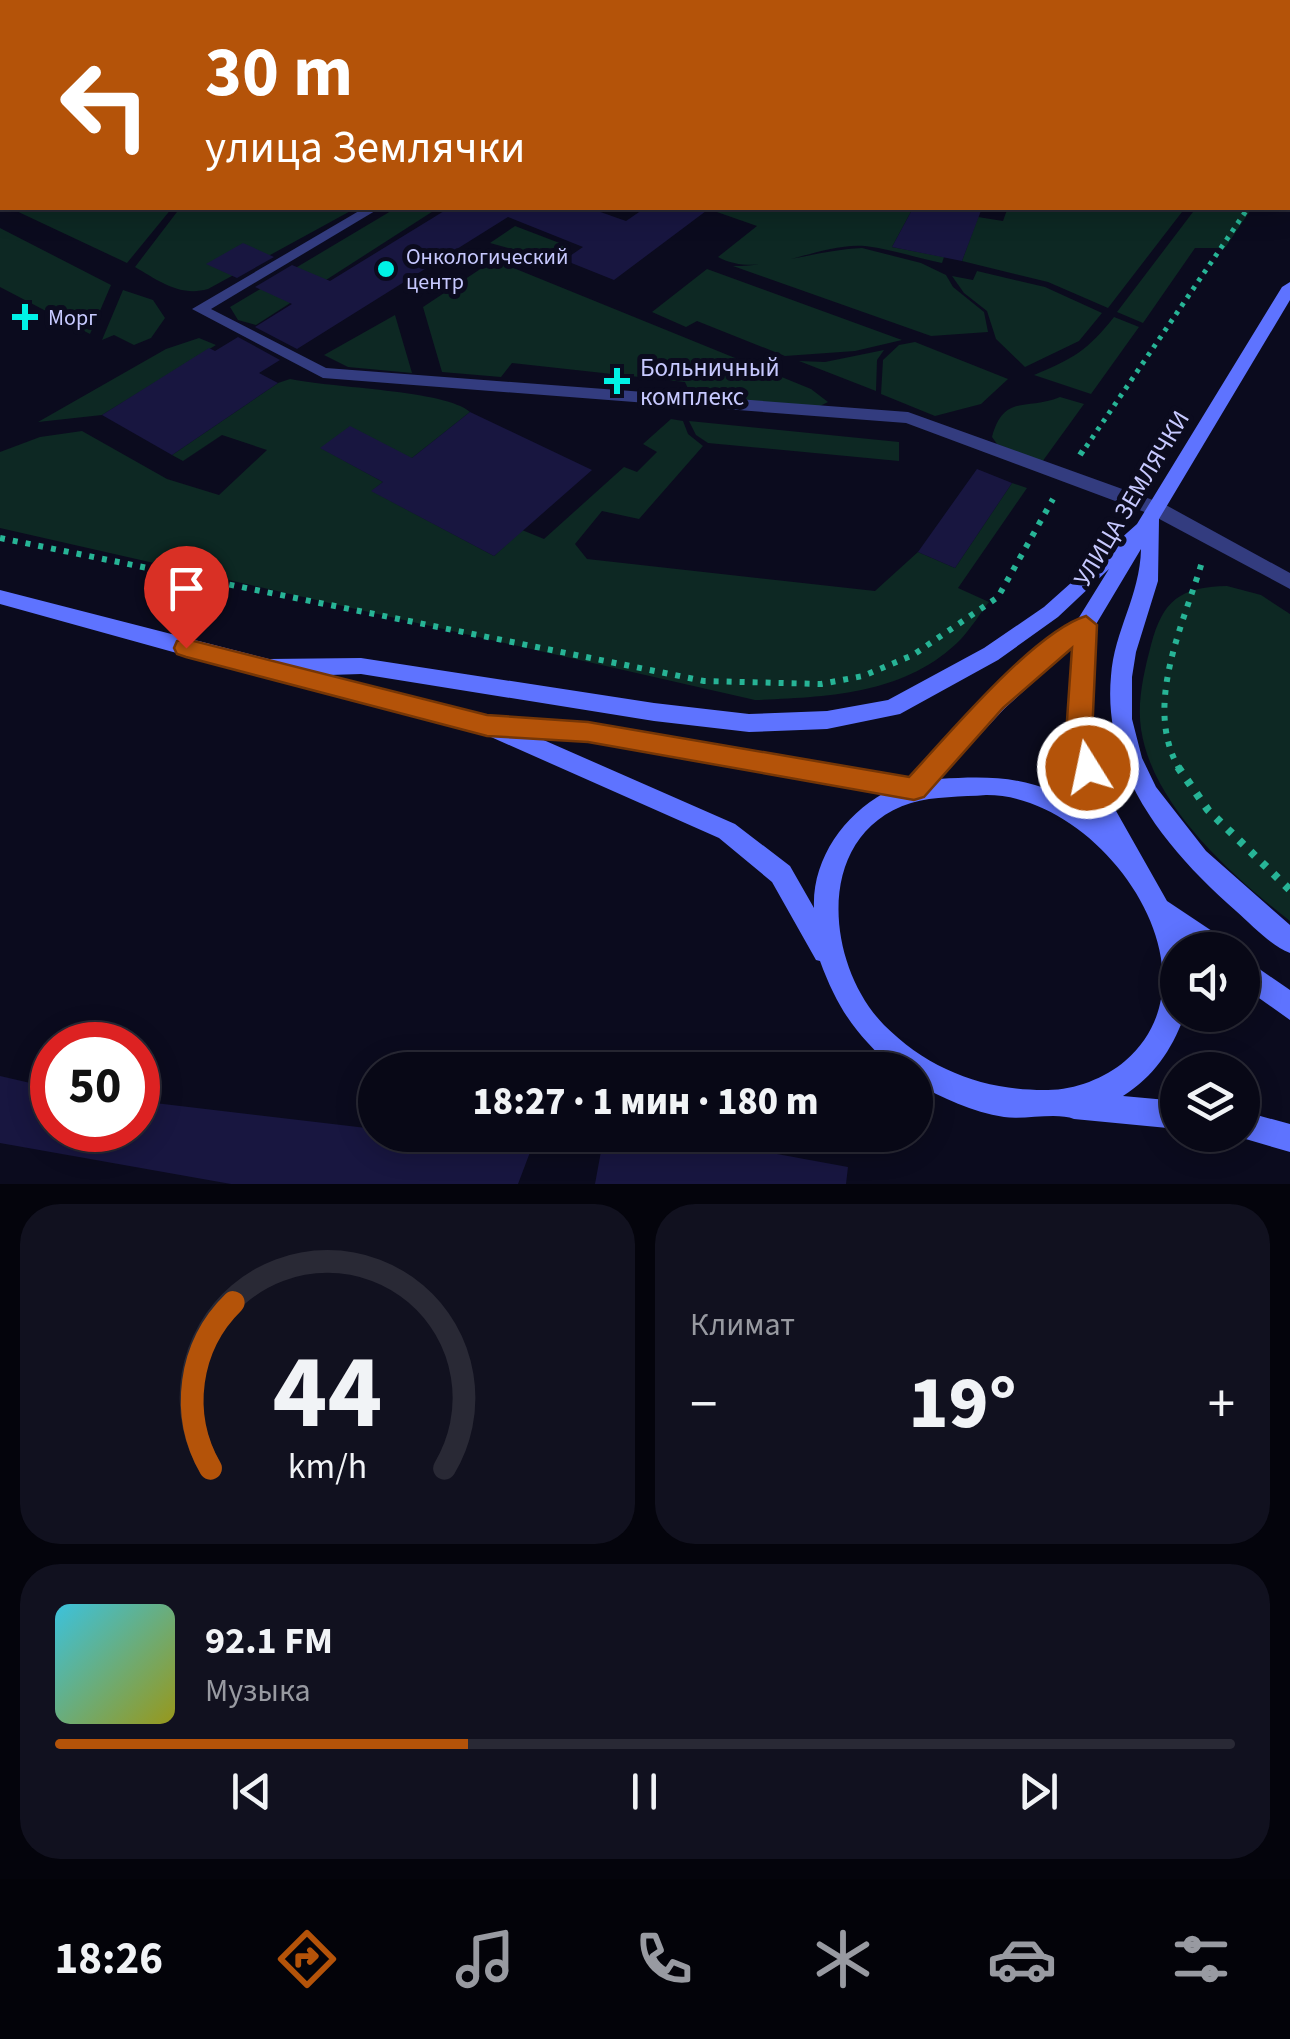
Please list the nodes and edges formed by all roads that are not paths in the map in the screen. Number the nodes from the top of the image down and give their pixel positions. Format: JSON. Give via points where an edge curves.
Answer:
{"nodes":[{"id":1,"x":370,"y":210,"type":"edge"},
{"id":2,"x":1290,"y":287,"type":"edge"},
{"id":3,"x":1154,"y":514,"type":"junction"},
{"id":4,"x":1290,"y":582,"type":"edge"},
{"id":5,"x":0,"y":598,"type":"edge"},
{"id":6,"x":1086,"y":625,"type":"junction"},
{"id":7,"x":260,"y":668,"type":"junction"},
{"id":8,"x":487,"y":725,"type":"junction"},
{"id":9,"x":914,"y":789,"type":"junction"},
{"id":10,"x":1139,"y":872,"type":"junction"},
{"id":11,"x":1162,"y":910,"type":"junction"},
{"id":12,"x":1193,"y":932,"type":"edge"},
{"id":13,"x":1290,"y":941,"type":"edge"},
{"id":14,"x":833,"y":964,"type":"junction"},
{"id":15,"x":1260,"y":983,"type":"edge"},
{"id":16,"x":1290,"y":1007,"type":"edge"},
{"id":17,"x":1072,"y":1104,"type":"junction"},
{"id":18,"x":1160,"y":1113,"type":"edge"},
{"id":19,"x":1260,"y":1130,"type":"edge"},
{"id":20,"x":1290,"y":1138,"type":"edge"}],
"edges":[{"from":1,"to":3,"type":"lane","via":[[200,310],[323,373],[908,418]]},
{"from":2,"to":3,"type":"main road","name":"УЛИЦА ЗЕМЛЯЧКИ"},
{"from":3,"to":4,"type":"lane"},
{"from":3,"to":6,"type":"main road","name":"УЛИЦА ЗЕМЛЯЧКИ"},
{"from":3,"to":7,"type":"main road","via":[[1051,612],[991,654],[892,708],[827,720],[749,723],[360,666]]},
{"from":3,"to":13,"type":"main road","via":[[1148,588],[1127,636],[1121,681],[1124,740],[1177,839]]},
{"from":5,"to":7,"type":"main road"},
{"from":6,"to":9,"type":"main road","name":"УЛИЦА ЗЕМЛЯЧКИ","via":[[994,701]]},
{"from":6,"to":10,"type":"main road","via":[[1079,735],[1098,801]]},
{"from":7,"to":8,"type":"main road"},
{"from":8,"to":9,"type":"main road","via":[[588,732]]},
{"from":8,"to":14,"type":"main road","via":[[727,831],[780,874]]},
{"from":9,"to":10,"type":"main road","via":[[1008,786],[1102,832]]},
{"from":9,"to":14,"type":"main road","via":[[878,808],[848,836],[829,873],[824,917]]},
{"from":10,"to":11,"type":"main road"},
{"from":11,"to":12,"type":"main road"},
{"from":11,"to":17,"type":"main road","via":[[1176,958],[1174,1007],[1155,1050],[1120,1084]]},
{"from":14,"to":17,"type":"main road","via":[[859,1014],[900,1058],[954,1090],[1013,1106]]},
{"from":15,"to":16,"type":"main road"},
{"from":17,"to":18,"type":"main road"},
{"from":19,"to":20,"type":"main road"}]}
